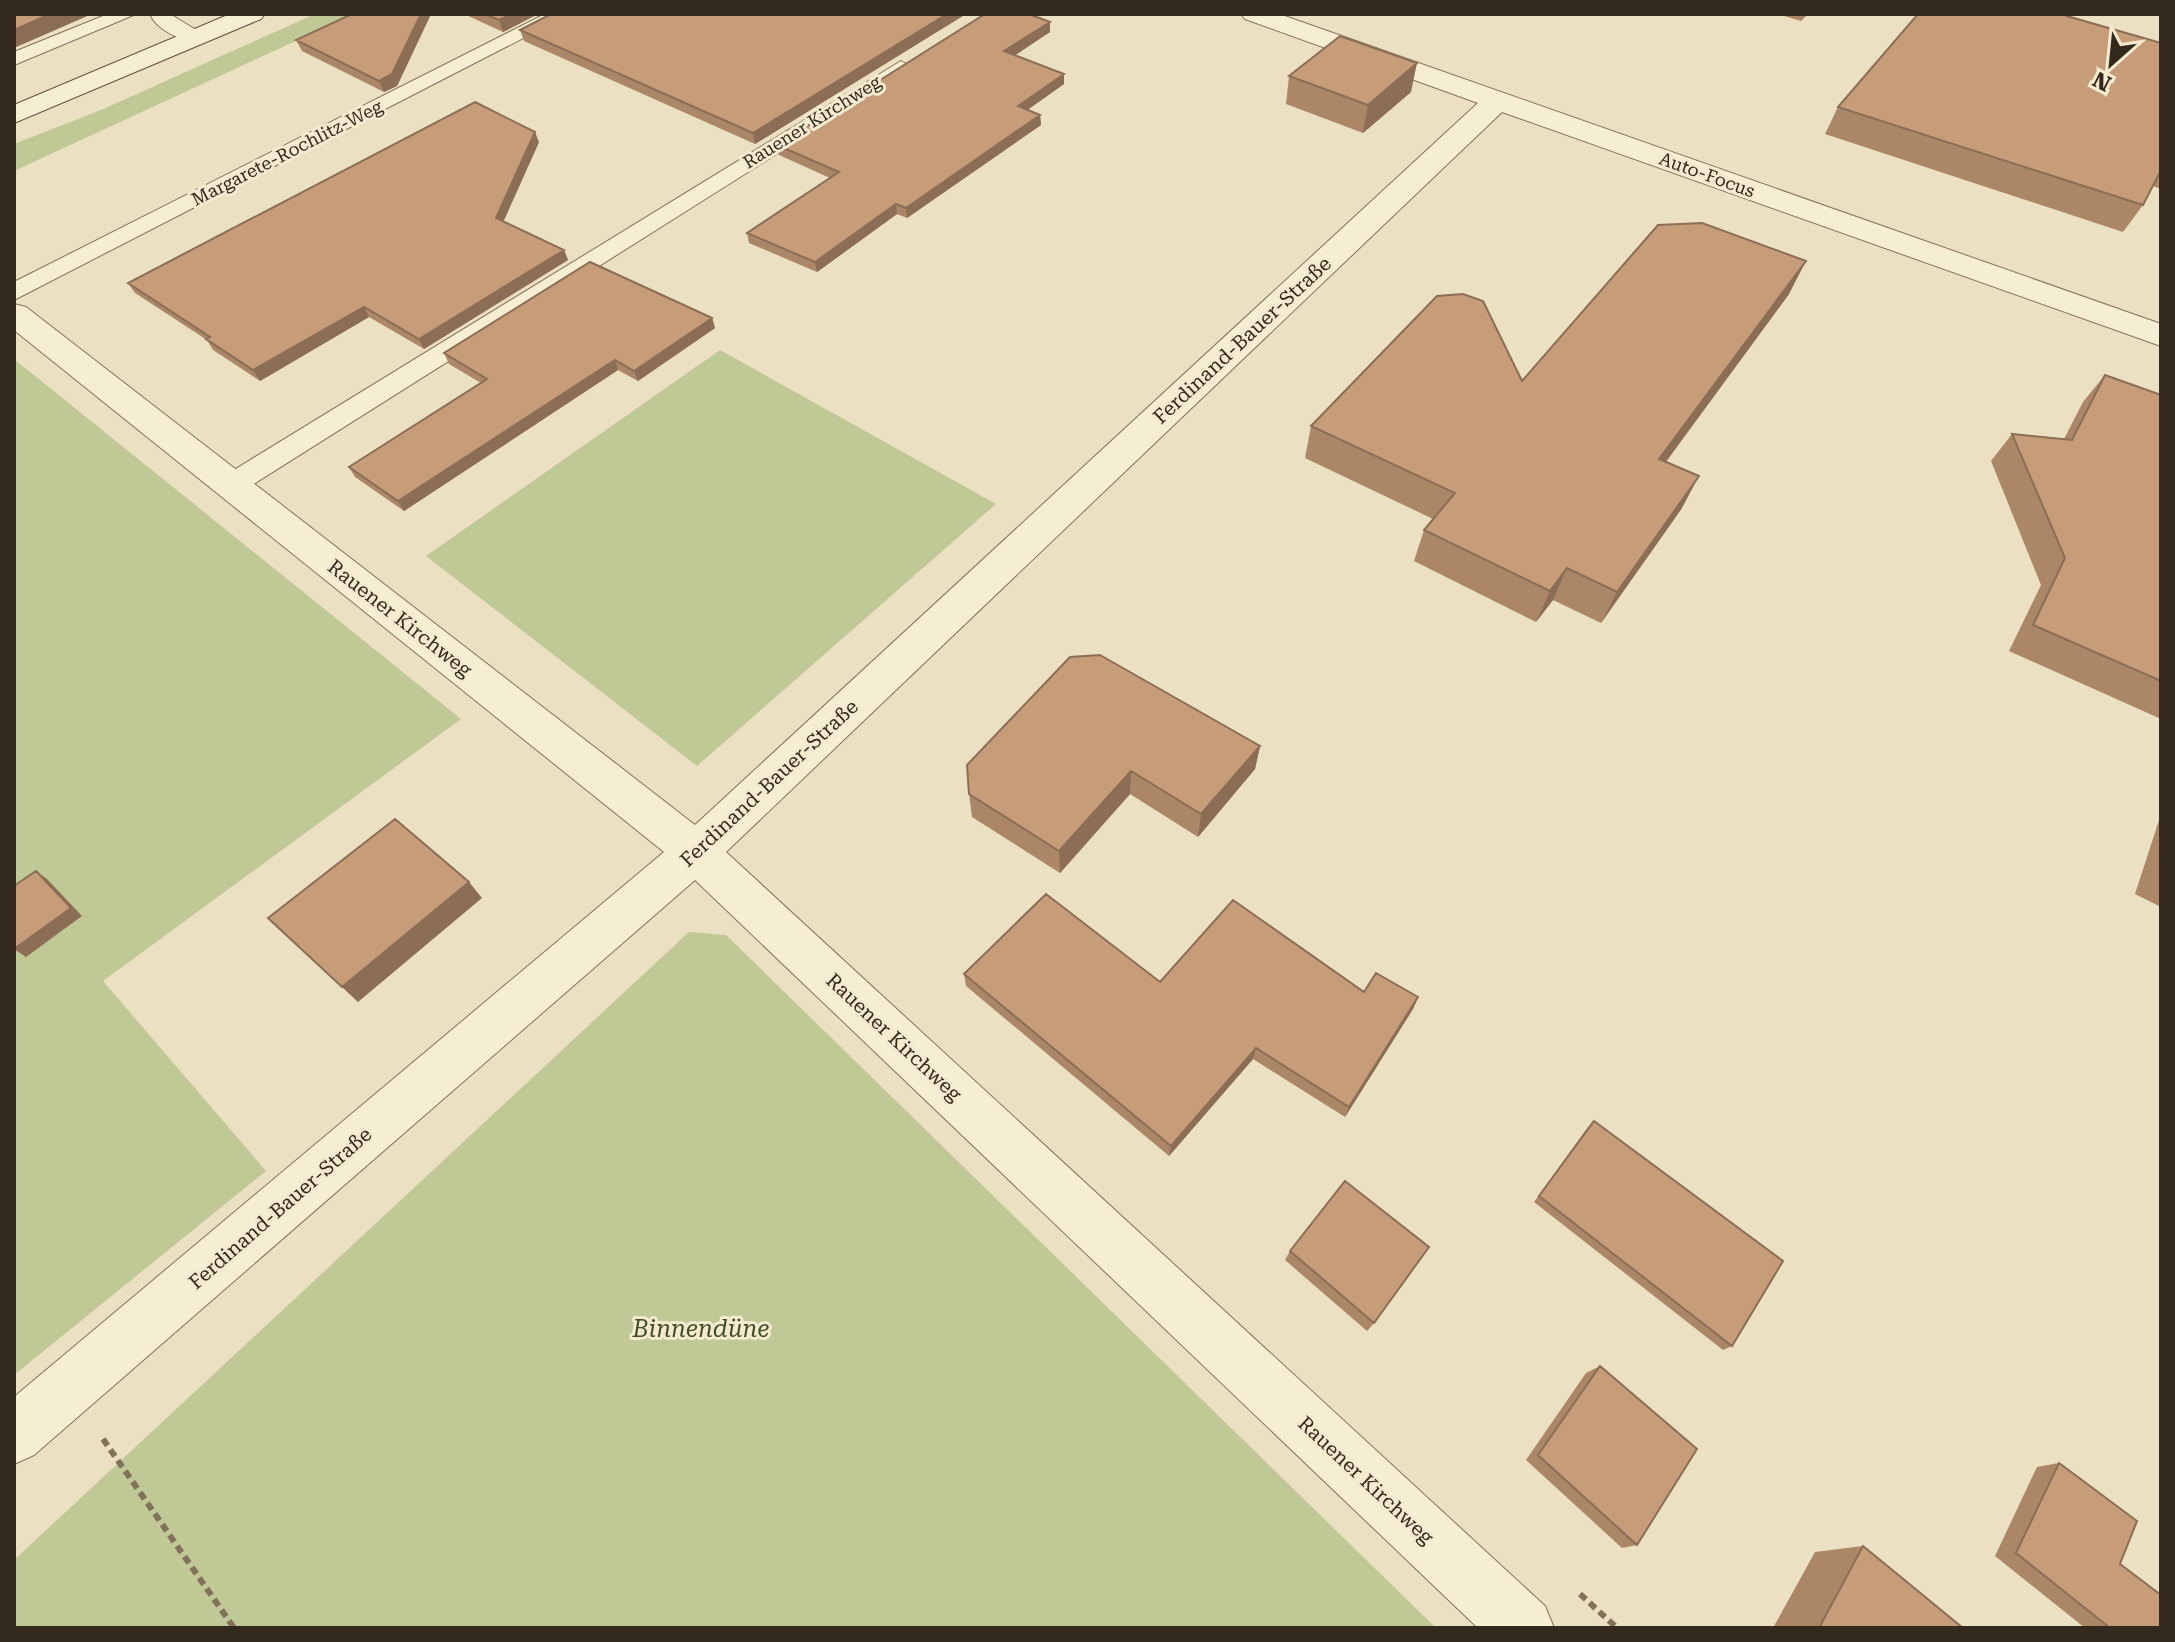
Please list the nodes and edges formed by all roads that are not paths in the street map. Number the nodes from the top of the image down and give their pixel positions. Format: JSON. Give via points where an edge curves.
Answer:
{"nodes":[{"id":1,"x":126,"y":14,"type":"edge"},
{"id":2,"x":160,"y":14,"type":"edge"},
{"id":3,"x":252,"y":14,"type":"edge"},
{"id":4,"x":560,"y":14,"type":"edge"},
{"id":5,"x":1254,"y":14,"type":"edge"},
{"id":6,"x":199,"y":38,"type":"junction"},
{"id":7,"x":919,"y":56,"type":"edge"},
{"id":8,"x":14,"y":59,"type":"edge"},
{"id":9,"x":1498,"y":100,"type":"junction"},
{"id":10,"x":14,"y":115,"type":"edge"},
{"id":11,"x":14,"y":292,"type":"edge"},
{"id":12,"x":14,"y":314,"type":"edge"},
{"id":13,"x":2161,"y":336,"type":"edge"},
{"id":14,"x":231,"y":485,"type":"junction"},
{"id":15,"x":696,"y":852,"type":"junction"},
{"id":16,"x":14,"y":1435,"type":"edge"},
{"id":17,"x":1523,"y":1628,"type":"edge"}],
"edges":[{"from":1,"to":8,"type":"lane","via":[[44,42]]},
{"from":2,"to":6,"type":"lane","via":[[163,21]]},
{"from":3,"to":6,"type":"street"},
{"from":4,"to":11,"type":"lane","name":"Margarete-Rochlitz-Weg"},
{"from":5,"to":9,"type":"street","name":"Auto-Focus"},
{"from":6,"to":10,"type":"street"},
{"from":7,"to":14,"type":"lane","name":"Rauener Kirchweg"},
{"from":9,"to":13,"type":"street","name":"Auto-Focus"},
{"from":9,"to":15,"type":"street","name":"Ferdinand-Bauer-Straße"},
{"from":12,"to":14,"type":"street","name":"Rauener Kirchweg"},
{"from":14,"to":15,"type":"street","name":"Rauener Kirchweg"},
{"from":15,"to":16,"type":"street","name":"Ferdinand-Bauer-Straße"},
{"from":15,"to":17,"type":"street","name":"Rauener Kirchweg"}]}
